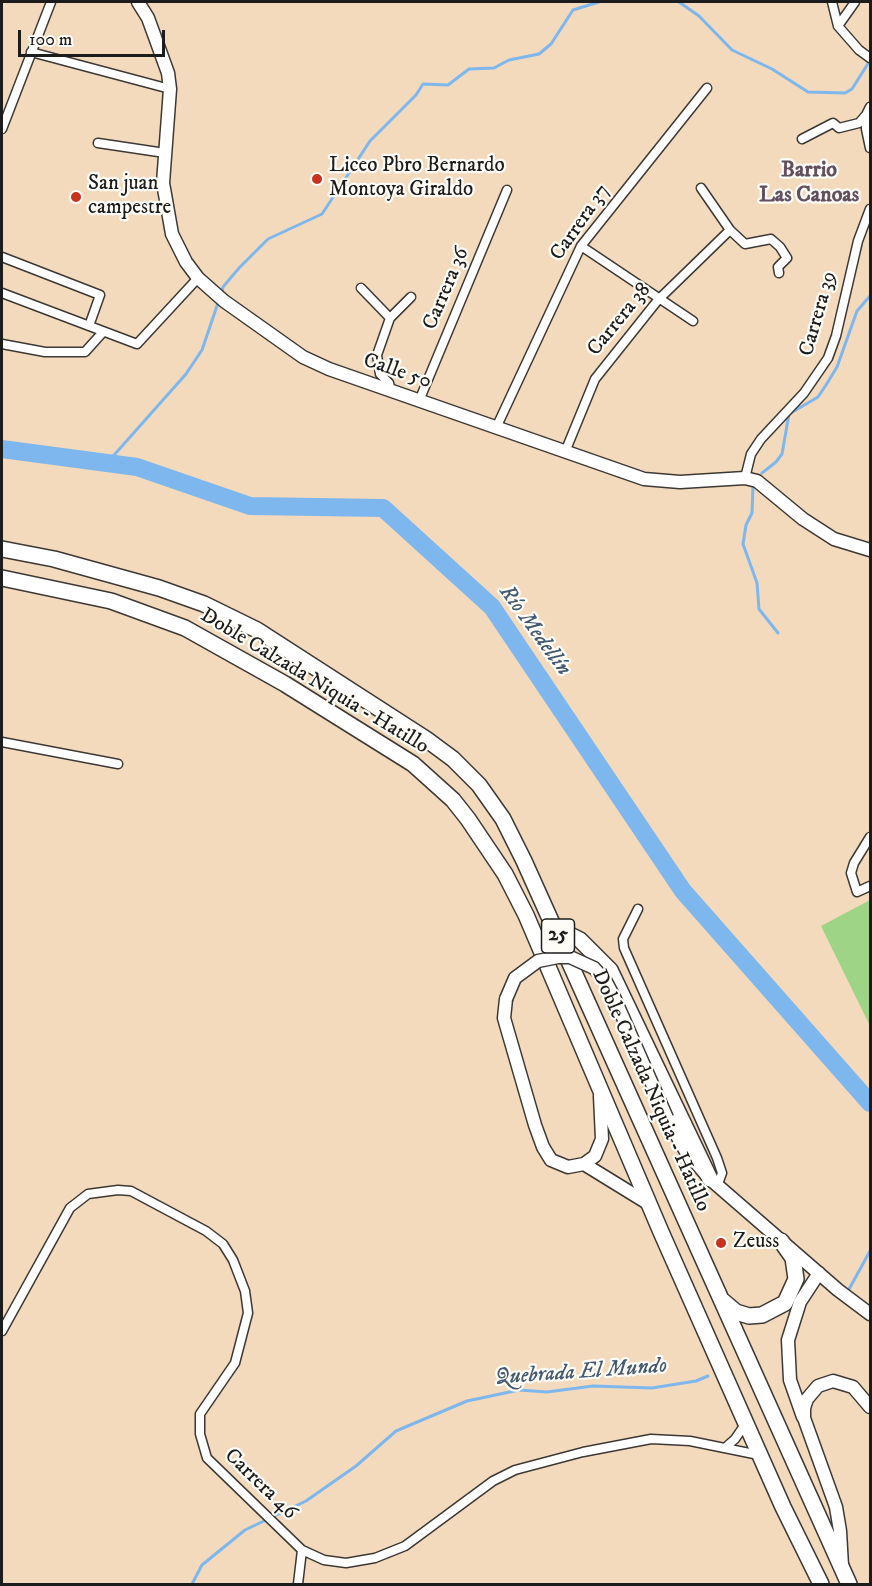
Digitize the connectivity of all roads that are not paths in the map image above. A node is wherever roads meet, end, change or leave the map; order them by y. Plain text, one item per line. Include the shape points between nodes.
1 (51, 2) edge
2 (138, 2) edge
3 (832, 2) edge
4 (855, 2) edge
5 (838, 26) junction
6 (32, 52) junction
7 (870, 58) edge
8 (707, 88) dead end
9 (170, 89) junction
10 (868, 111) edge
11 (4, 118) edge
12 (2, 129) edge
13 (802, 139) dead end
14 (98, 143) dead end
15 (870, 148) edge
16 (165, 153) junction
17 (701, 188) dead end
18 (507, 190) dead end
19 (870, 209) edge
20 (730, 230) junction
21 (580, 246) junction
22 (2, 257) edge
23 (779, 273) dead end
24 (198, 278) junction
25 (361, 288) dead end
26 (2, 293) edge
27 (411, 297) dead end
28 (658, 300) junction
29 (390, 318) junction
30 (693, 321) dead end
31 (89, 326) junction
32 (103, 332) junction
33 (2, 344) edge
34 (391, 391) junction
35 (419, 401) junction
36 (496, 428) junction
37 (565, 452) junction
38 (745, 478) junction
39 (2, 549) edge
40 (870, 550) edge
41 (2, 578) edge
42 (2, 742) edge
43 (118, 764) dead end
44 (870, 837) edge
45 (870, 886) edge
46 (639, 909) dead end
47 (554, 927) junction
48 (599, 1085) junction
49 (584, 1164) junction
50 (713, 1183) junction
51 (649, 1204) junction
52 (781, 1241) junction
53 (819, 1273) junction
54 (718, 1294) junction
55 (870, 1314) edge
56 (2, 1332) edge
57 (870, 1407) edge
58 (804, 1418) junction
59 (746, 1422) junction
60 (726, 1448) junction
61 (760, 1456) junction
62 (302, 1550) junction
63 (845, 1578) edge
64 (298, 1584) edge
65 (821, 1584) edge

1 - 6 street
2 - 9 main road, Calle 50 via 152,29
3 - 5 street
4 - 5 street
5 - 7 street
6 - 9 street
6 - 11 street
8 - 21 street, Carrera 37
9 - 16 main road, Calle 50
10 - 13 street via 859,123 839,128 833,123
10 - 15 street
11 - 12 street
14 - 16 street
16 - 24 main road, Calle 50 via 163,183 172,234
17 - 20 street
18 - 35 street, Carrera 36
19 - 38 street, Carrera 39 via 828,358 804,393 761,439 751,454
20 - 23 street via 745,244 771,239 787,258 778,267
20 - 28 street, Carrera 38
21 - 28 street
21 - 36 street, Carrera 37
22 - 31 street via 100,295
24 - 32 street via 137,344
24 - 34 main road, Calle 50 via 303,357
25 - 29 street
26 - 31 street
27 - 29 street
28 - 30 street
28 - 37 street, Carrera 38 via 595,380
29 - 34 street via 377,355 377,367
31 - 32 street
32 - 33 street via 84,352 66,354
34 - 35 main road, Calle 50
35 - 36 main road, Calle 50
36 - 37 main road, Calle 50
37 - 38 main road, Calle 50 via 644,479 680,482
38 - 40 main road via 757,481 802,519 834,538
39 - 47 highway, Doble Calzada Niquia - Hatillo / 25 via 93,568 204,604 293,650 426,739 479,785 503,819
41 - 48 highway, Doble Calzada Niquia - Hatillo / 25 via 111,601 185,628 285,684 414,765 468,819 505,874
42 - 43 street
44 - 45 street via 851,873 857,892
46 - 50 street via 623,939 624,948 717,1158 722,1173
47 - 50 highway via 580,940 610,970
47 - 54 highway, Doble Calzada Niquia - Hatillo / 25
48 - 49 main road via 603,1139 595,1156
48 - 51 highway, Doble Calzada Niquia - Hatillo / 25
49 - 50 main road, bridge via 560,1165 551,1160 543,1147 504,1018 506,999 515,978 538,961 558,957 570,957 594,968 605,980 667,1118 685,1150
49 - 51 main road
50 - 52 main road
51 - 59 highway, Doble Calzada Niquia - Hatillo / 25
52 - 53 main road
52 - 54 highway via 793,1258 796,1279 785,1303 762,1315 749,1316 736,1312
53 - 55 main road
53 - 58 main road via 800,1302 788,1340 790,1380
54 - 63 highway, Doble Calzada Niquia - Hatillo / 25
56 - 62 street, Carrera 46 via 70,1208 88,1194 131,1191 206,1231 223,1244 233,1260 245,1291 248,1314 235,1363 200,1414 200,1434 207,1458
57 - 58 main road via 854,1387 833,1381 812,1392
58 - 63 main road via 836,1507
59 - 60 street
59 - 61 highway, Doble Calzada Niquia - Hatillo / 25
60 - 61 street, Carrera 46
60 - 62 street, Carrera 46 via 651,1439 615,1444 515,1470 492,1481 405,1546 375,1558 346,1563 324,1560
61 - 65 highway, Doble Calzada Niquia - Hatillo / 25
62 - 64 street

